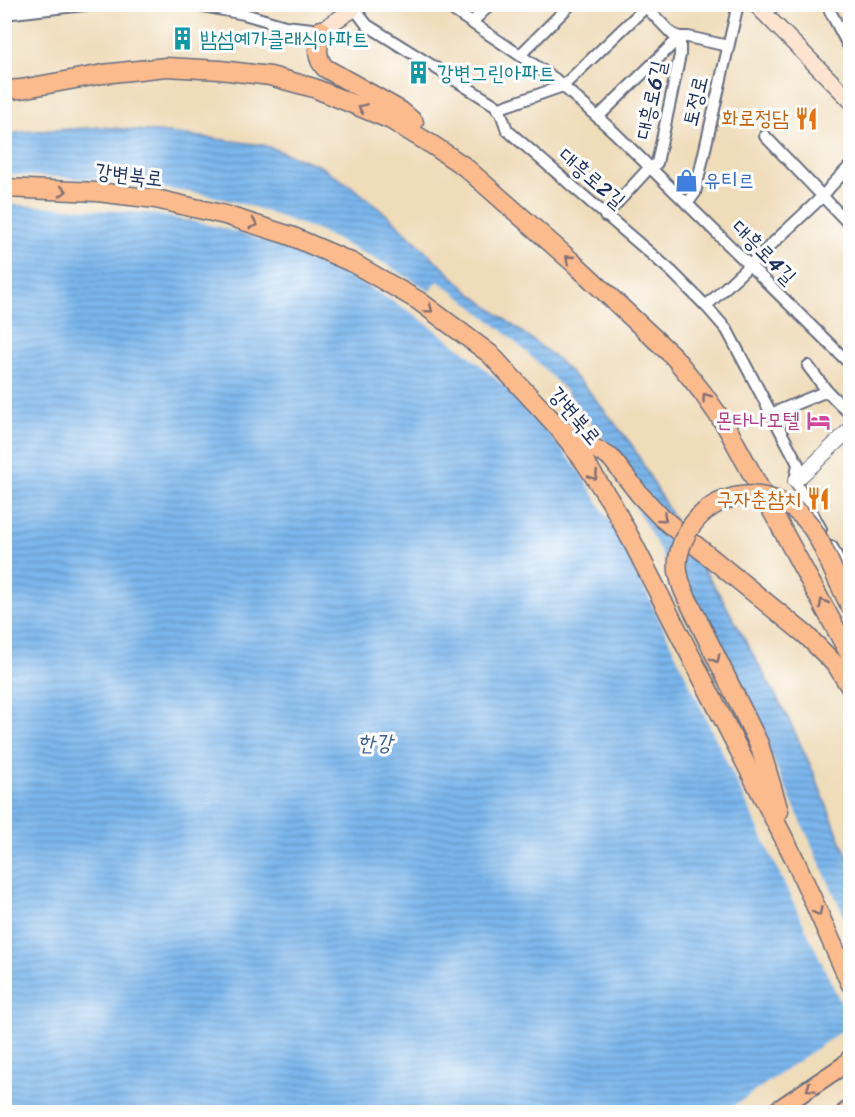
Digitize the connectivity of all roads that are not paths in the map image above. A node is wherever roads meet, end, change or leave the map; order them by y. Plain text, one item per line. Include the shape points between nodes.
1 (93, 4) edge
2 (192, 4) edge
3 (444, 4) edge
4 (491, 4) edge
5 (571, 4) edge
6 (738, 4) edge
7 (828, 4) edge
8 (354, 5) edge
9 (646, 5) edge
10 (766, 8) edge
11 (4, 14) edge
12 (472, 22) junction
13 (321, 30) junction
14 (680, 37) junction
15 (728, 46) junction
16 (850, 49) edge
17 (520, 55) junction
18 (563, 86) junction
19 (4, 90) edge
20 (850, 100) edge
21 (497, 109) junction
22 (598, 117) junction
23 (765, 136) dead end
24 (434, 146) junction
25 (850, 166) edge
26 (650, 168) junction
27 (4, 188) edge
28 (823, 196) junction
29 (687, 204) junction
30 (605, 216) junction
31 (850, 225) edge
32 (749, 265) junction
33 (706, 306) junction
34 (850, 364) edge
35 (808, 366) dead end
36 (827, 391) junction
37 (771, 414) junction
38 (850, 414) edge
39 (557, 426) junction
40 (850, 429) edge
41 (795, 481) junction
42 (845, 583) edge
43 (850, 606) edge
44 (850, 655) edge
45 (850, 687) edge
46 (794, 858) junction
47 (850, 983) edge
48 (849, 1061) edge
49 (850, 1109) edge
50 (774, 1113) edge
51 (845, 1113) edge

1 - 11 street
2 - 13 street via 285,26
3 - 12 street, 대흥로4길
4 - 12 street
5 - 17 street
6 - 15 street, 토정로
7 - 16 street
8 - 13 main road
8 - 21 street, 대흥로2길 via 367,25
9 - 14 street, 대흥로6길 via 672,34
9 - 18 street, 대흥로6길
10 - 20 main road
12 - 17 street, 대흥로4길
13 - 24 highway via 319,62 401,111 423,129
14 - 15 street, 대흥로6길
14 - 22 street, 대흥로6길
14 - 26 street, 대흥로6길 via 680,56 657,163
15 - 29 street, 토정로 via 695,193
17 - 18 street, 대흥로4길
18 - 21 street
18 - 22 street, 대흥로4길
24 -> 19 highway via 392,120 314,88 260,75 166,67
21 - 30 street, 대흥로2길 via 507,130
22 - 26 street, 대흥로4길
23 - 28 street
44 -> 24 highway via 726,426 674,357 465,167
25 - 28 street
26 - 29 street, 대흥로4길
26 - 30 street
27 -> 39 highway, 강변북로 via 156,199 291,236 353,263 419,301 490,354
28 - 31 street
28 - 32 street
29 - 32 street, 대흥로4길
30 - 33 street, 대흥로2길
32 - 33 street
32 - 34 street, 대흥로4길
33 - 37 street, 대흥로2길 via 728,330
35 - 36 street
36 - 37 street
36 - 38 street
37 - 41 street, 대흥로2길 via 798,464
39 -> 45 highway via 611,458 662,518 806,635 837,666
39 -> 46 highway, 강변북로 via 611,502
40 - 41 street
41 - 42 street, 대흥로2길
42 - 43 highway
42 -> 46 highway, bridge via 803,516 776,500 761,497 734,497 706,509 688,530 678,558 682,589 759,744
46 -> 47 highway, 강변북로
48 -> 50 main road
49 - 51 main road

